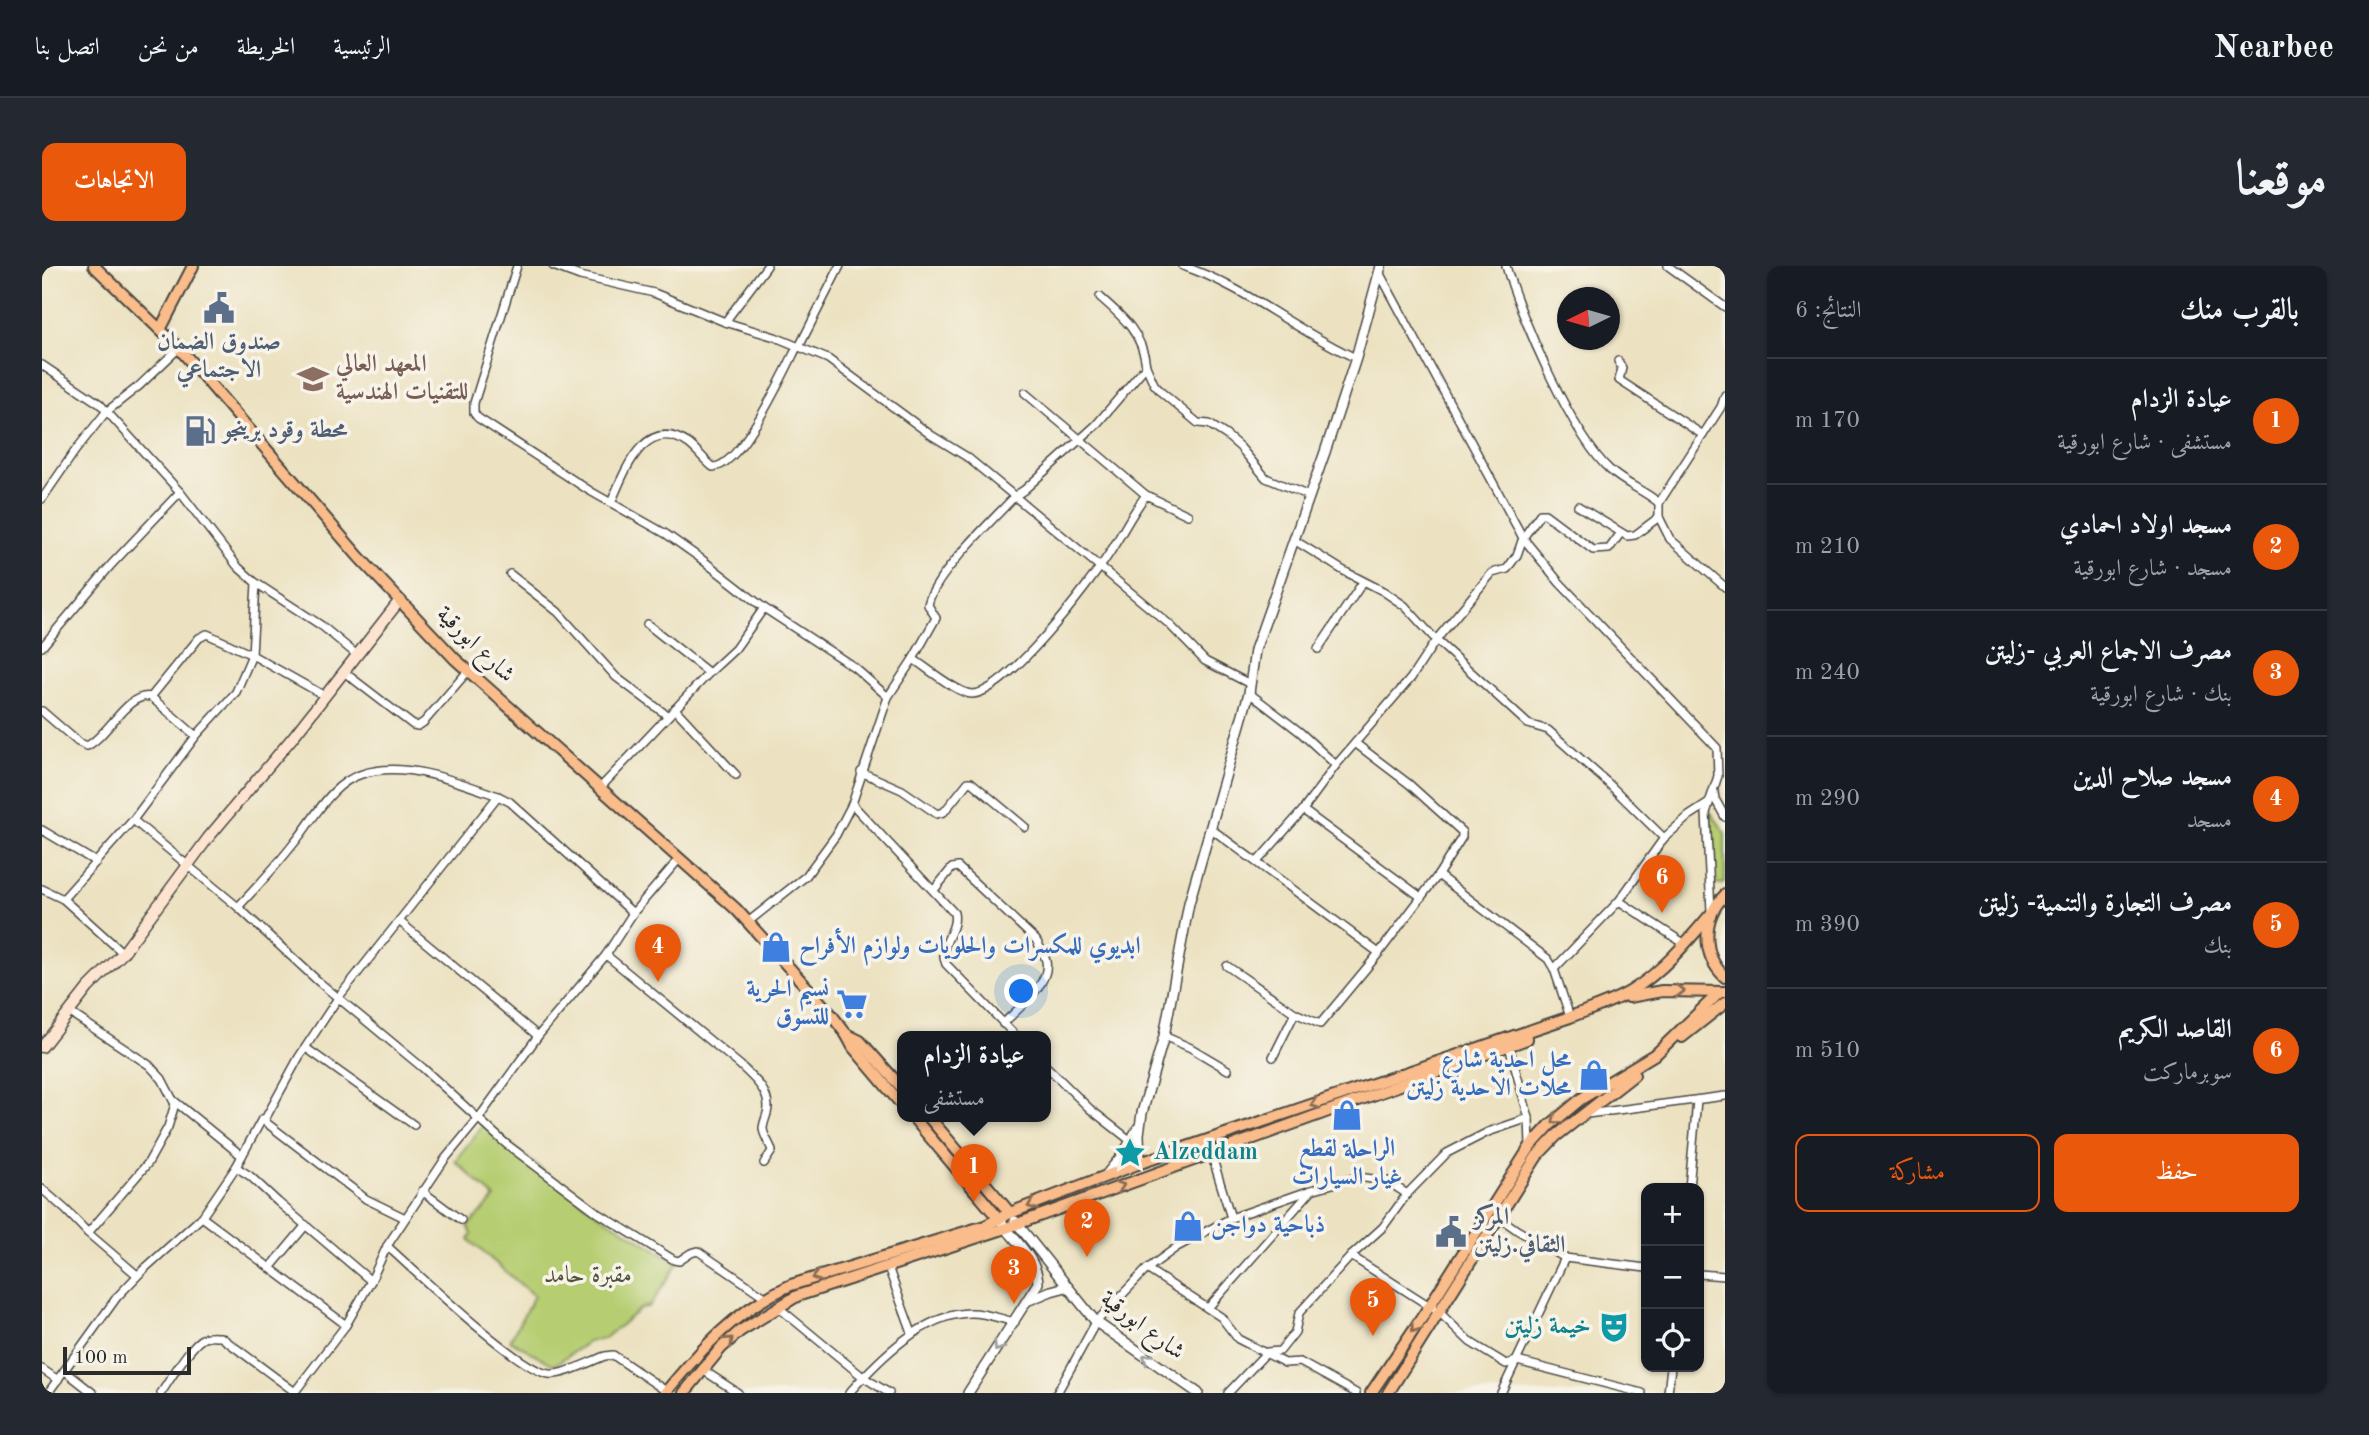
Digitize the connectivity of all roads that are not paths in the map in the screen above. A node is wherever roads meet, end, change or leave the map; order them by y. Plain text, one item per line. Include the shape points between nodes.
1 (94, 266) edge
2 (193, 266) edge
3 (517, 266) edge
4 (553, 266) edge
5 (767, 266) edge
6 (840, 266) edge
7 (1183, 266) edge
8 (1506, 266) edge
9 (1668, 266) edge
10 (1380, 270) edge
11 (1100, 297) dead end
12 (1725, 307) edge
13 (725, 323) junction
14 (160, 328) junction
15 (798, 347) junction
16 (179, 348) junction
17 (1356, 358) junction
18 (1618, 360) dead end
19 (42, 365) edge
20 (1146, 366) junction
21 (1026, 393) dead end
22 (1725, 395) edge
23 (106, 412) junction
24 (1703, 435) junction
25 (1080, 439) junction
26 (180, 492) junction
27 (44, 493) edge
28 (1146, 495) junction
29 (1015, 496) junction
30 (1309, 496) junction
31 (611, 503) junction
32 (1659, 503) junction
33 (1578, 506) dead end
34 (1188, 515) dead end
35 (1659, 517) junction
36 (1620, 534) junction
37 (1523, 538) junction
38 (1294, 540) junction
39 (1100, 565) junction
40 (510, 574) dead end
41 (1363, 582) junction
42 (256, 583) junction
43 (1725, 587) edge
44 (400, 600) junction
45 (764, 608) junction
46 (646, 624) dead end
47 (1436, 639) junction
48 (42, 647) edge
49 (1318, 649) dead end
50 (252, 655) junction
51 (357, 655) junction
52 (913, 659) junction
53 (468, 671) junction
54 (344, 672) junction
55 (709, 674) junction
56 (1250, 688) junction
57 (325, 696) junction
58 (888, 696) junction
59 (151, 697) junction
60 (675, 709) junction
61 (42, 711) edge
62 (668, 716) junction
63 (196, 736) junction
64 (1355, 743) junction
65 (1717, 748) junction
66 (1725, 757) edge
67 (1336, 765) junction
68 (861, 772) junction
69 (736, 775) dead end
70 (600, 788) junction
71 (1714, 792) junction
72 (498, 796) junction
73 (1709, 803) junction
74 (852, 804) junction
75 (1303, 810) junction
76 (1725, 817) edge
77 (133, 820) junction
78 (1025, 827) dead end
79 (1210, 828) junction
80 (42, 830) edge
81 (1664, 838) junction
82 (679, 859) junction
83 (96, 862) junction
84 (1257, 862) junction
85 (187, 864) junction
86 (1438, 875) junction
87 (42, 889) edge
88 (934, 890) junction
89 (1725, 895) edge
90 (1421, 897) junction
91 (62, 899) junction
92 (1619, 901) junction
93 (238, 907) junction
94 (633, 913) junction
95 (1711, 914) junction
96 (399, 921) junction
97 (748, 922) junction
98 (1685, 944) junction
99 (123, 953) junction
100 (1379, 953) junction
101 (607, 955) junction
102 (1227, 966) dead end
103 (1554, 969) junction
104 (1725, 976) edge
105 (1724, 994) edge
106 (338, 998) junction
107 (69, 1012) junction
108 (1295, 1013) junction
109 (1570, 1017) junction
110 (1003, 1024) junction
111 (1011, 1031) edge
112 (846, 1034) junction
113 (538, 1036) junction
114 (1164, 1036) junction
115 (44, 1041) edge
116 (1509, 1046) junction
117 (306, 1048) junction
118 (1273, 1057) dead end
119 (1228, 1070) dead end
120 (1051, 1071) edge
121 (897, 1082) edge
122 (1725, 1096) edge
123 (897, 1099) edge
124 (173, 1100) junction
125 (1697, 1100) junction
126 (1583, 1114) junction
127 (1529, 1118) junction
128 (478, 1119) junction
129 (264, 1121) junction
130 (917, 1122) edge
131 (932, 1122) edge
132 (1140, 1123) junction
133 (414, 1125) dead end
134 (1131, 1141) junction
135 (1530, 1147) junction
136 (1211, 1153) junction
137 (242, 1156) junction
138 (764, 1163) dead end
139 (1140, 1163) junction
140 (236, 1167) junction
141 (1106, 1175) junction
142 (1144, 1177) junction
143 (1689, 1183) edge
144 (42, 1189) edge
145 (1311, 1190) junction
146 (422, 1191) junction
147 (1407, 1194) junction
148 (202, 1217) junction
149 (405, 1218) junction
150 (1231, 1218) junction
151 (1500, 1218) junction
152 (461, 1220) dead end
153 (1005, 1220) junction
154 (1017, 1224) junction
155 (306, 1225) junction
156 (88, 1233) junction
157 (387, 1246) junction
158 (1351, 1256) junction
159 (1565, 1258) junction
160 (888, 1267) junction
161 (1641, 1267) edge
162 (270, 1268) junction
163 (1147, 1269) junction
164 (1704, 1274) edge
165 (137, 1275) junction
166 (1725, 1276) edge
167 (371, 1281) junction
168 (1066, 1287) junction
169 (765, 1297) junction
170 (1028, 1301) junction
171 (778, 1307) junction
172 (1209, 1308) junction
173 (1434, 1310) junction
174 (1015, 1322) junction
175 (1096, 1322) junction
176 (346, 1325) junction
177 (912, 1333) junction
178 (1267, 1352) junction
179 (1517, 1361) junction
180 (42, 1369) edge
181 (703, 1370) junction
182 (65, 1371) junction
183 (1670, 1372) edge
184 (863, 1377) junction
185 (58, 1380) junction
186 (666, 1392) edge
187 (48, 1393) edge
188 (93, 1393) edge
189 (161, 1393) edge
190 (294, 1393) edge
191 (684, 1393) edge
192 (738, 1393) edge
193 (849, 1393) edge
194 (889, 1393) edge
195 (968, 1393) edge
196 (1058, 1393) edge
197 (1198, 1393) edge
198 (1228, 1393) edge
199 (1356, 1393) edge
200 (1371, 1393) edge
201 (1388, 1393) edge
202 (1501, 1393) edge
203 (1642, 1393) edge
204 (1668, 1393) edge

1 - 14 main road, شارع ابورقية
2 - 14 main road
3 - 31 street via 474,413
4 - 13 street via 654,293
5 - 13 street
6 - 15 street
7 - 17 street via 1255,298
8 - 32 street via 1543,359 1579,428 1610,470
9 - 12 street
10 - 17 street
10 - 37 street
11 - 20 street via 1138,334
13 - 15 street
14 - 16 main road, شارع ابورقية
15 - 29 street via 828,359
15 - 31 street via 760,420 725,464 713,467 689,444 674,436 657,436 630,462
16 - 23 street
16 - 44 main road, شارع ابورقية
17 - 30 street
18 - 24 street via 1622,368 1619,380
19 - 23 street via 91,396
20 - 25 street
20 - 30 street via 1161,392 1198,423 1226,435 1266,478
21 - 25 street
22 - 24 street
23 - 26 street
23 - 27 street
24 - 32 street
25 - 28 street
25 - 29 street
26 - 42 street via 226,555
26 - 48 street
28 - 34 street
28 - 39 street
29 - 39 street
29 - 52 street via 930,596 928,605 936,618
30 - 38 street
31 - 45 street via 700,558
32 - 35 street
33 - 36 street
35 - 36 street via 1635,535
35 - 43 street via 1670,539
36 - 37 street via 1609,549 1593,550 1542,513
37 - 47 street via 1507,569 1492,573
37 - 65 street
38 - 41 street
38 - 56 street via 1255,650
39 - 52 street via 1022,660 977,693 960,691
39 - 56 street via 1205,661
40 - 62 street via 574,628 616,677
41 - 47 street via 1405,606
41 - 49 street
42 - 50 street
42 - 51 street
44 - 51 main road
44 - 53 main road, شارع ابورقية
45 - 55 street via 735,649
45 - 58 street via 854,667
46 - 55 street
47 - 64 street via 1411,678
47 - 81 street via 1528,724 1548,730
50 - 57 street
50 - 59 street via 207,634
50 - 63 street via 236,692
51 - 54 main road
52 - 58 street
53 - 54 street via 418,726
53 - 70 main road, شارع ابورقية
54 - 57 main road
55 - 60 street
56 - 67 street
56 - 79 street
57 - 85 main road
58 - 68 street
59 - 61 street via 132,700 87,746
59 - 63 street
60 - 62 street
60 - 69 street
62 - 70 street
63 - 77 street
64 - 67 street
64 - 86 street via 1462,832
65 - 66 street
65 - 71 street
67 - 75 street
68 - 74 street
68 - 78 street via 902,790 937,814 971,782
70 - 82 main road, شارع ابورقية
71 - 73 street
71 - 76 street
72 - 93 street via 401,771 362,774 341,785
72 - 94 street
72 - 96 street
73 - 81 street
73 - 95 street
74 - 88 street
74 - 97 street via 811,871
75 - 84 street
75 - 90 street
77 - 83 street
77 - 85 street
79 - 84 street
79 - 114 street via 1189,903
80 - 83 street
81 - 92 street
82 - 94 street
82 - 97 main road, شارع ابورقية
83 - 91 street
84 - 100 street
85 - 93 street
85 - 99 main road
86 - 90 street
86 - 103 street via 1540,951
87 - 91 street
88 - 110 street via 955,918 942,953 946,964
88 - 110 street via 957,866 1036,940 1043,953 1043,978
89 - 95 main road
90 - 100 street
91 - 99 street
92 - 98 street
92 - 103 street
93 - 106 street
94 - 101 street
95 - 98 main road
95 - 104 main road via 1707,945
96 - 106 street
96 - 113 street
97 - 112 main road, شارع ابورقية
98 - 109 main road via 1635,988
99 - 107 main road
100 - 108 street via 1322,1023
101 - 113 street
101 - 138 street via 760,1085 768,1107 764,1132 772,1151
102 - 108 street
103 - 109 street
116 -> 105 main road via 1637,994
105 - 126 main road
105 -> 135 main road via 1657,1053 1581,1099
106 - 117 street
106 - 128 street
107 - 115 main road
107 - 124 street via 149,1065
108 - 118 street
109 -> 139 main road
110 - 111 street
112 - 121 main road, شارع ابورقية via 860,1041
112 - 123 main road, شارع ابورقية
113 - 128 street
114 - 119 street
114 - 132 street
116 - 127 street
116 - 136 main road
117 - 129 street
117 - 133 street
120 - 134 street
122 - 125 street
124 - 137 street
124 - 156 street via 172,1119 148,1163
125 - 126 street
125 - 143 street
126 - 151 main road via 1537,1156
127 - 135 street
127 - 147 street via 1447,1153
128 - 146 street
128 - 169 street via 614,1223 677,1261 698,1251
129 - 137 street
129 - 149 street via 366,1199
130 - 153 main road
131 - 153 main road
132 - 134 street
132 - 139 street
134 - 141 street
135 - 173 main road
136 - 142 main road
136 - 150 street
137 - 140 street
139 - 141 main road
139 - 142 main road
140 - 148 street
140 - 155 street
141 -> 153 main road
154 -> 142 main road
144 - 156 street
145 - 147 street via 1364,1176 1387,1181
145 - 150 street
145 - 172 street
146 - 149 street
146 - 152 street
147 - 158 street via 1383,1227
148 - 162 street
148 - 165 street
149 - 157 street
150 - 163 street
151 - 159 street
151 - 173 main road
153 - 154 main road
153 - 160 main road
153 -> 169 main road
153 - 170 street via 1035,1267 1038,1283
154 - 168 street, شارع ابورقية
155 - 162 street
155 - 167 street
156 - 165 street
157 - 167 street
157 - 186 street via 505,1349 539,1371 558,1373 613,1356
158 - 173 street
158 - 178 street via 1299,1313 1295,1332 1280,1351
159 - 161 street
159 - 179 street
160 - 171 main road via 797,1296
160 - 177 street
162 - 176 street
163 - 172 street
163 - 175 street
164 - 166 street
165 - 182 street
167 - 176 street
168 - 170 street, شارع ابورقية
168 - 175 street, شارع ابورقية
169 - 186 main road via 718,1332
170 - 174 street
181 -> 171 main road via 740,1331
171 - 184 street
172 - 178 street via 1238,1339
173 - 179 street via 1470,1342 1506,1364
173 -> 200 main road
173 - 201 main road
174 - 177 street via 973,1313 939,1320
174 -> 195 street
175 - 196 street
197 -> 175 street, شارع ابورقية
176 - 190 street
177 - 184 street
178 - 198 street
178 - 199 street via 1285,1363 1300,1362
179 - 202 street
179 - 203 street
180 - 185 street
181 - 191 main road
181 - 192 street
182 - 185 street
182 - 188 street
183 - 204 street
184 - 193 street
184 - 194 street
185 - 187 street
189 - 190 street via 196,1344 215,1336

